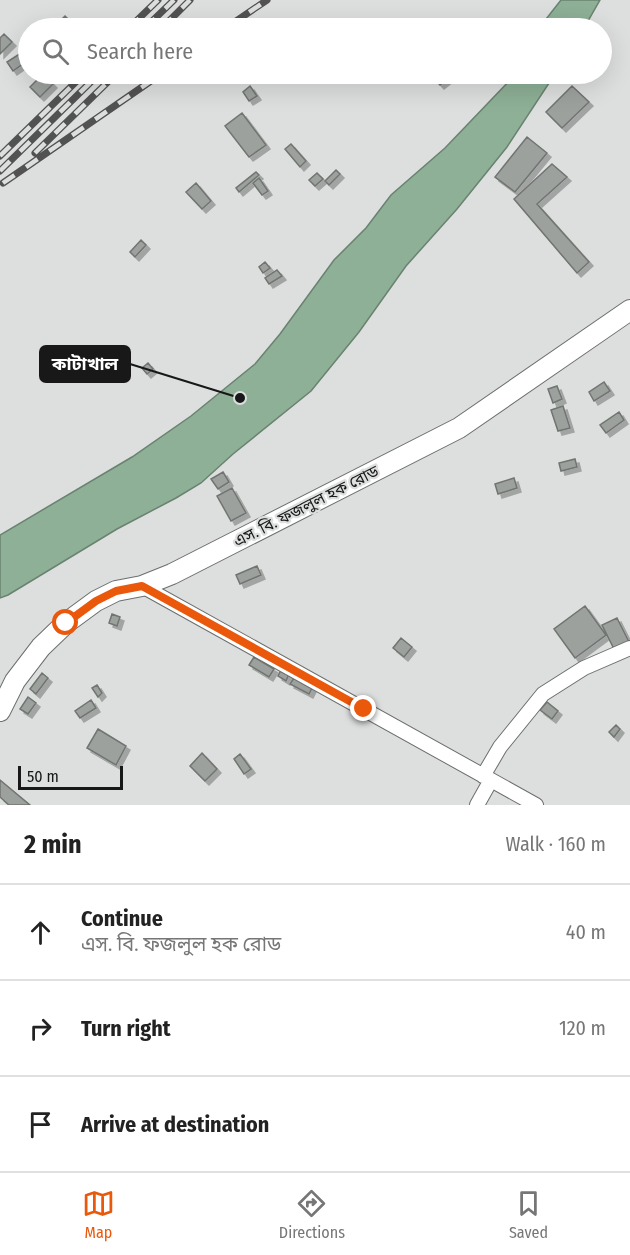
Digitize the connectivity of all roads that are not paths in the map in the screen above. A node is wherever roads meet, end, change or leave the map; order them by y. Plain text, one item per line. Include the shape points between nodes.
1 (630, 310) edge
2 (142, 586) junction
3 (630, 648) edge
4 (0, 711) edge
5 (487, 778) junction
6 (477, 805) edge
7 (536, 805) edge

1 - 2 main road, এস. বি. ফজলুল হক রোড via 459,429
2 - 4 main road, এস. বি. ফজলুল হক রোড via 116,591 66,623 15,681
2 - 5 street
3 - 5 street via 584,668 543,694 500,747
5 - 6 street
5 - 7 street

